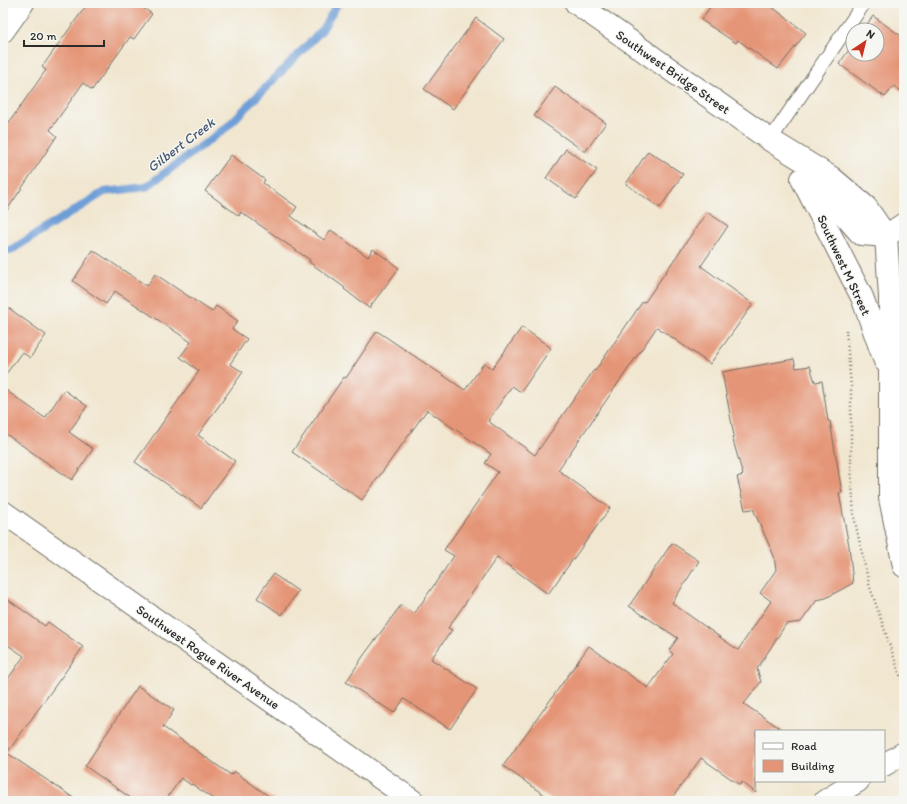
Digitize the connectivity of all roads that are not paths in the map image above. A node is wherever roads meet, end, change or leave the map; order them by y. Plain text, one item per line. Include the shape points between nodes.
1 (23, 3) edge
2 (864, 3) edge
3 (582, 5) edge
4 (3, 31) edge
5 (770, 140) junction
6 (802, 179) junction
7 (904, 224) edge
8 (886, 236) junction
9 (890, 377) junction
10 (3, 512) edge
11 (904, 566) edge
12 (904, 753) edge
13 (885, 764) edge
14 (856, 782) edge
15 (413, 801) edge
16 (825, 801) edge

1 - 4 street
2 - 5 lane
3 - 5 street, Southwest Bridge Street
5 - 6 street, Southwest Bridge Street
5 - 8 street, Southwest Bridge Street via 832,178 866,207
6 - 8 street, Southwest Bridge Street via 831,200 861,234
6 - 9 street, Southwest M Street via 862,297
7 - 8 street
8 - 9 street, Southwest M Street via 890,296
9 - 11 street, Southwest M Street via 890,498
10 - 15 street, Southwest Rogue River Avenue
12 - 13 street
14 - 16 street

